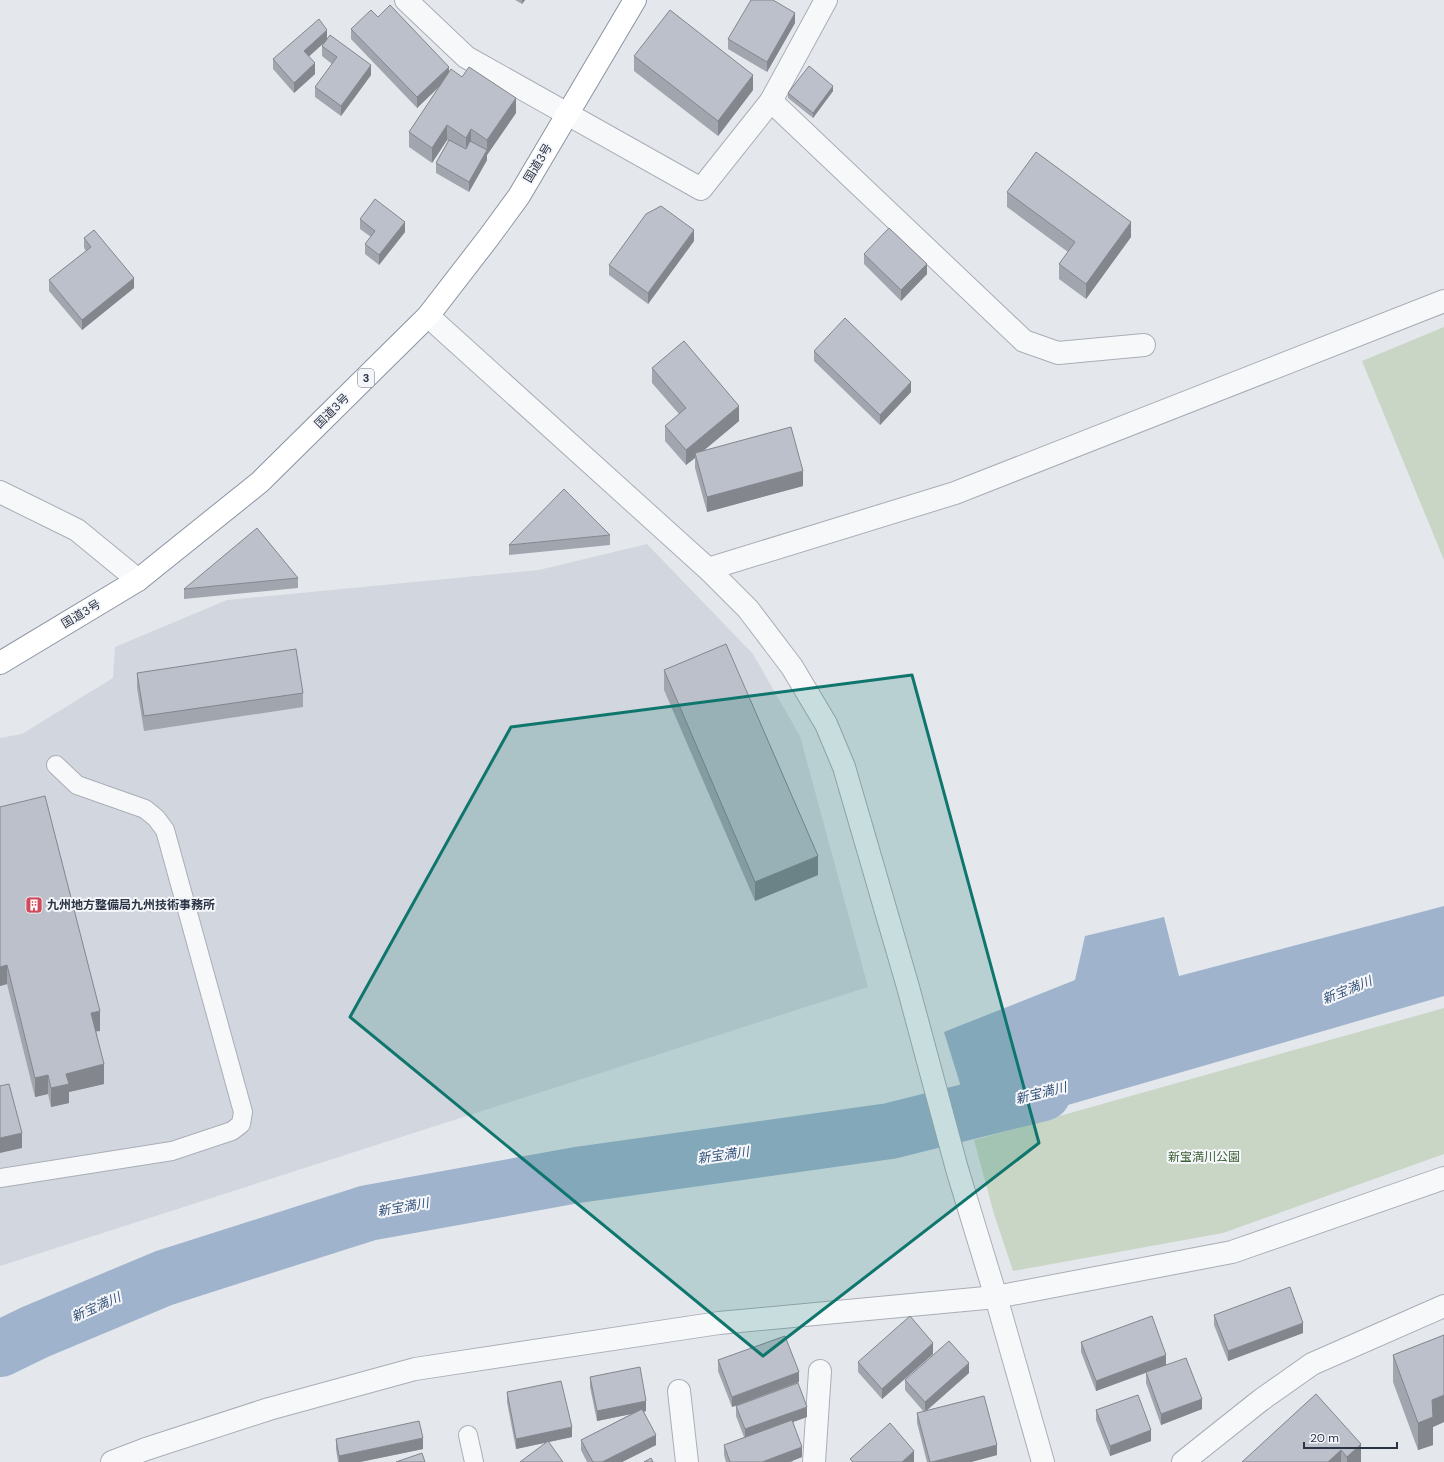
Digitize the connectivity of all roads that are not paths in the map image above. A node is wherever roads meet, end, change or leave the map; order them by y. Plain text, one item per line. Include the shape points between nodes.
1 (406, 0) edge
2 (635, 0) edge
3 (826, 0) edge
4 (771, 101) junction
5 (568, 113) junction
6 (1444, 301) edge
7 (428, 316) junction
8 (1144, 345) dead end
9 (0, 492) edge
10 (708, 569) junction
11 (138, 580) junction
12 (0, 663) edge
13 (56, 765) dead end
14 (0, 1178) edge
15 (1444, 1178) edge
16 (996, 1297) junction
17 (1444, 1306) edge
18 (820, 1372) dead end
19 (679, 1391) dead end
20 (468, 1435) dead end
21 (112, 1462) edge
22 (474, 1462) edge
23 (687, 1462) edge
24 (814, 1462) edge
25 (1043, 1462) edge
26 (1183, 1462) edge

1 - 5 street via 466,57
2 - 5 highway, 国道3号 / 3
3 - 4 street
4 - 5 street via 701,189
4 - 8 street via 1024,342 1058,353
5 - 7 highway, 国道3号 / 3 via 519,196
6 - 10 street via 955,493
7 - 10 street
7 - 11 highway, 国道3号 / 3 via 260,482
9 - 11 street via 77,530
10 - 16 street via 748,609 792,667 826,724 844,767 908,987 957,1169
11 - 12 highway, 国道3号 / 3
13 - 14 lane via 77,785 145,809 165,830 243,1112 241,1124 232,1130 172,1152
15 - 16 street via 1232,1252
16 - 21 street via 719,1323 415,1369 269,1409
16 - 25 street
17 - 26 street via 1312,1364 1261,1400
18 - 24 street
19 - 23 street
20 - 22 lane

